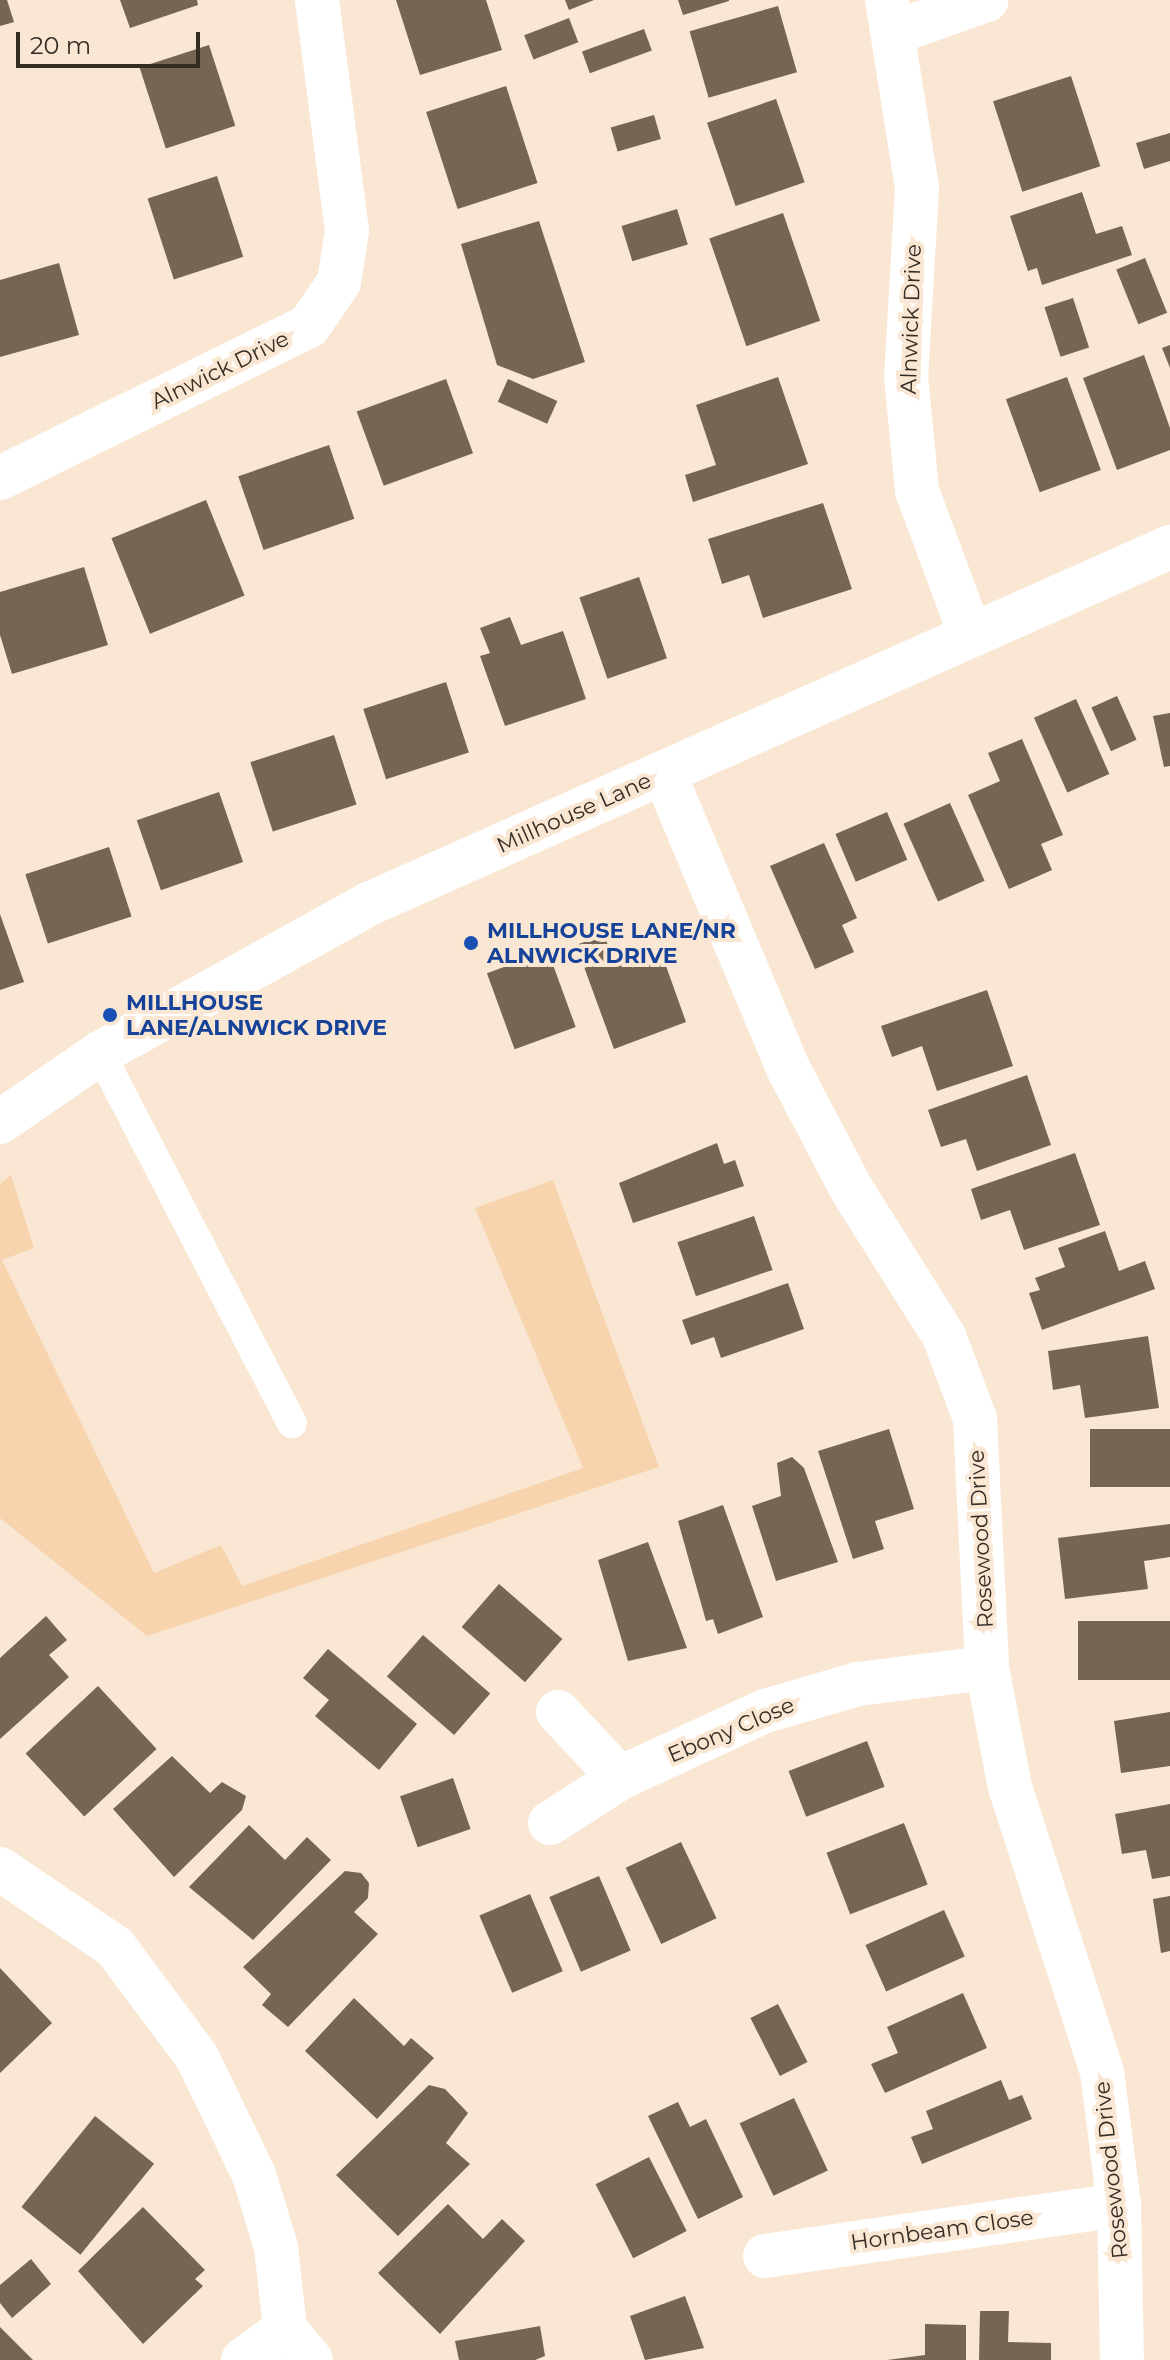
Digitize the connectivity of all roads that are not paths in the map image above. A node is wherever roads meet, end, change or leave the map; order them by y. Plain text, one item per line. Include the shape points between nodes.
1 (317, 0) edge
2 (987, 0) edge
3 (891, 16) edge
4 (0, 478) edge
5 (1170, 547) edge
6 (969, 631) junction
7 (664, 773) junction
8 (100, 1053) junction
9 (0, 1122) edge
10 (292, 1423) dead end
11 (987, 1668) junction
12 (558, 1712) dead end
13 (620, 1778) junction
14 (550, 1823) dead end
15 (0, 1869) edge
16 (1119, 2205) junction
17 (765, 2256) dead end
18 (298, 2344) edge
19 (243, 2360) edge
20 (1122, 2360) edge

1 - 4 street, Alnwick Drive via 347,231 339,282 309,326
2 - 3 street
3 - 6 street, Alnwick Drive via 917,188 906,376 917,491
5 - 6 street, Millhouse Lane
6 - 7 street, Millhouse Lane
7 - 8 street, Millhouse Lane via 371,903
7 - 11 street, Rosewood Drive via 789,1070 852,1190 944,1336 970,1405
8 - 9 street, Millhouse Lane
8 - 10 lane
11 - 13 street, Ebony Close via 858,1684 779,1707
11 - 16 street, Rosewood Drive via 1010,1787 1102,2072
12 - 13 street
13 - 14 street, Ebony Close
15 - 18 street via 115,1947 197,2057 254,2175
16 - 17 street, Hornbeam Close
16 - 20 street, Rosewood Drive
18 - 19 street

